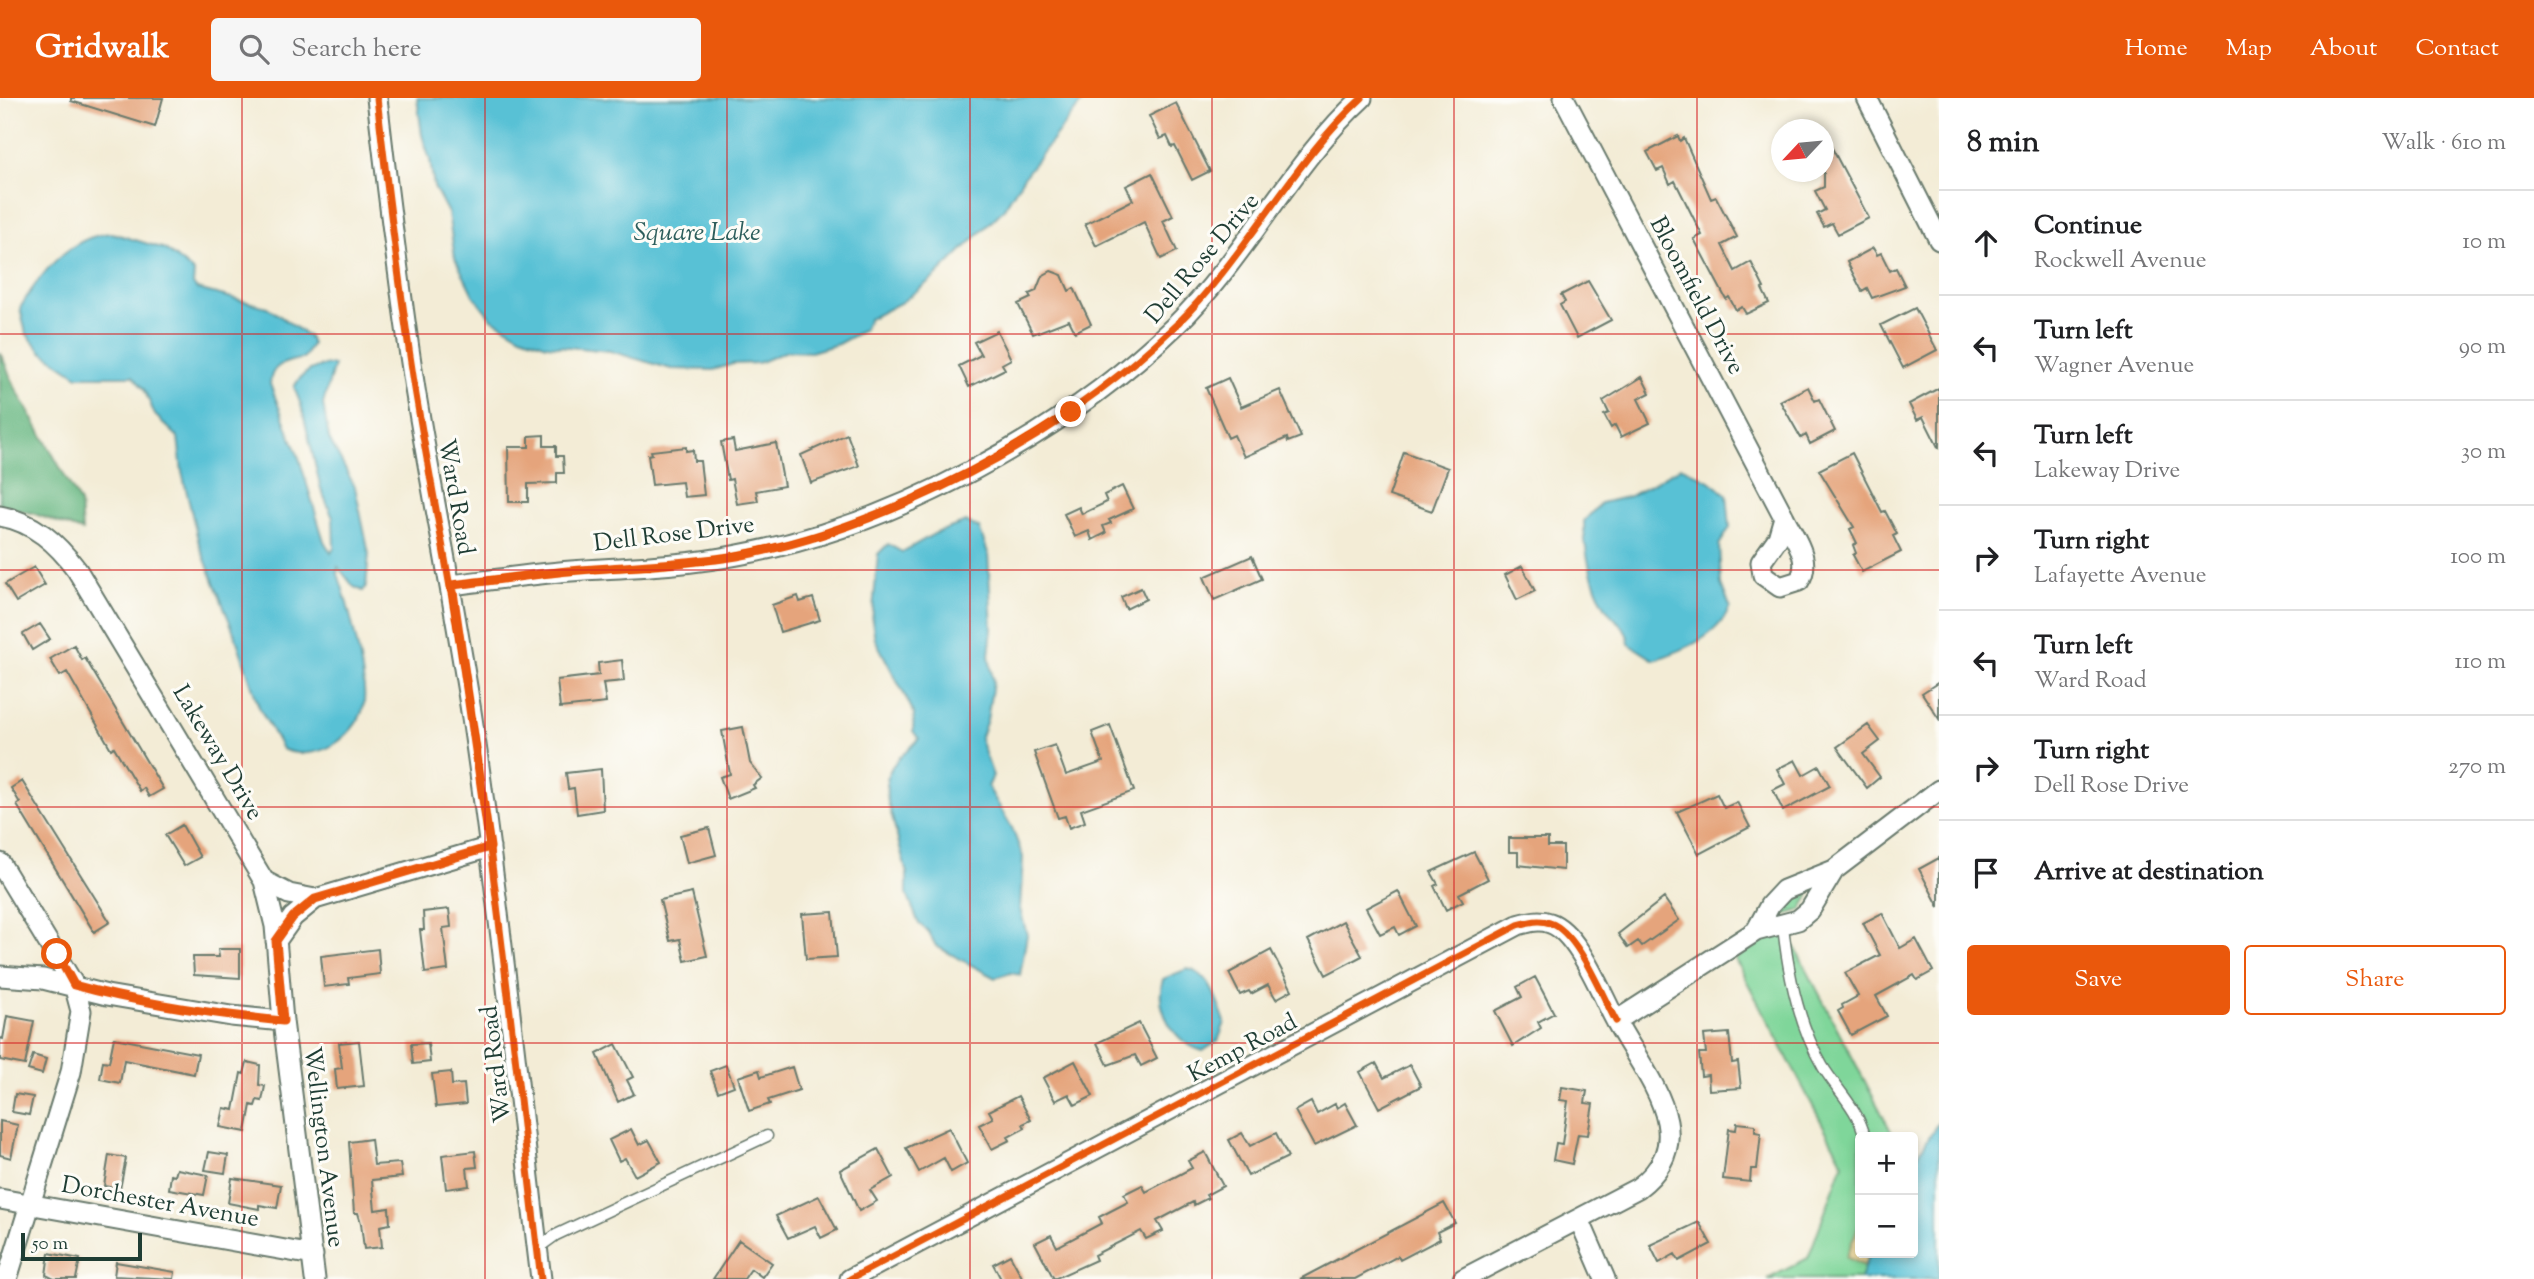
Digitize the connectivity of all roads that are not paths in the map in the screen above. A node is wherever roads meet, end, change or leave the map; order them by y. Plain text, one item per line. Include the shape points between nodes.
1 (377, 98) edge
2 (1362, 98) edge
3 (1564, 98) edge
4 (1867, 98) edge
5 (1939, 240) edge
6 (0, 516) edge
7 (1784, 517) dead end
8 (452, 585) junction
9 (1939, 790) edge
10 (490, 847) junction
11 (0, 863) edge
12 (1834, 870) junction
13 (264, 881) junction
14 (315, 899) junction
15 (1783, 926) junction
16 (1756, 931) junction
17 (276, 941) junction
18 (0, 976) edge
19 (74, 985) junction
20 (283, 1021) junction
21 (1616, 1021) junction
22 (1864, 1132) edge
23 (767, 1136) dead end
24 (0, 1199) edge
25 (30, 1205) junction
26 (1579, 1219) junction
27 (537, 1248) junction
28 (313, 1255) junction
29 (7, 1279) edge
30 (315, 1279) edge
31 (541, 1279) edge
32 (850, 1279) edge
33 (1463, 1279) edge
34 (1605, 1279) edge

1 - 8 street, Ward Road via 409,349
2 - 8 street, Dell Rose Drive via 1177,324 1100,390 1003,455 870,515 768,549 660,566
3 - 7 street, Bloomfield Drive
4 - 5 street
6 - 13 street, Lakeway Drive via 46,536 62,550 99,603
8 - 10 street, Ward Road
9 - 12 street
10 - 14 street
10 - 27 street, Ward Road
11 - 19 street
12 - 15 street via 1810,910
12 - 16 street via 1784,890
13 - 14 street via 289,894
13 - 17 street, Lakeway Drive
14 - 17 street via 293,917
15 - 16 street
15 - 22 lane via 1793,986 1814,1050
16 - 21 street
17 - 20 street, Lakeway Drive
18 - 19 street
19 - 20 street via 107,995
19 - 25 street via 81,1012 77,1045
20 - 28 street, Wellington Avenue
21 - 26 street, Kemp Road via 1668,1121 1670,1145 1653,1178
21 - 32 street, Kemp Road via 1569,936 1540,920 1518,925
23 - 27 lane
24 - 25 street, Dorchester Avenue
25 - 28 street, Dorchester Avenue
25 - 29 street
26 - 33 street, Kemp Road
26 - 34 street
27 - 31 street, Ward Road
28 - 30 street, Wellington Avenue

